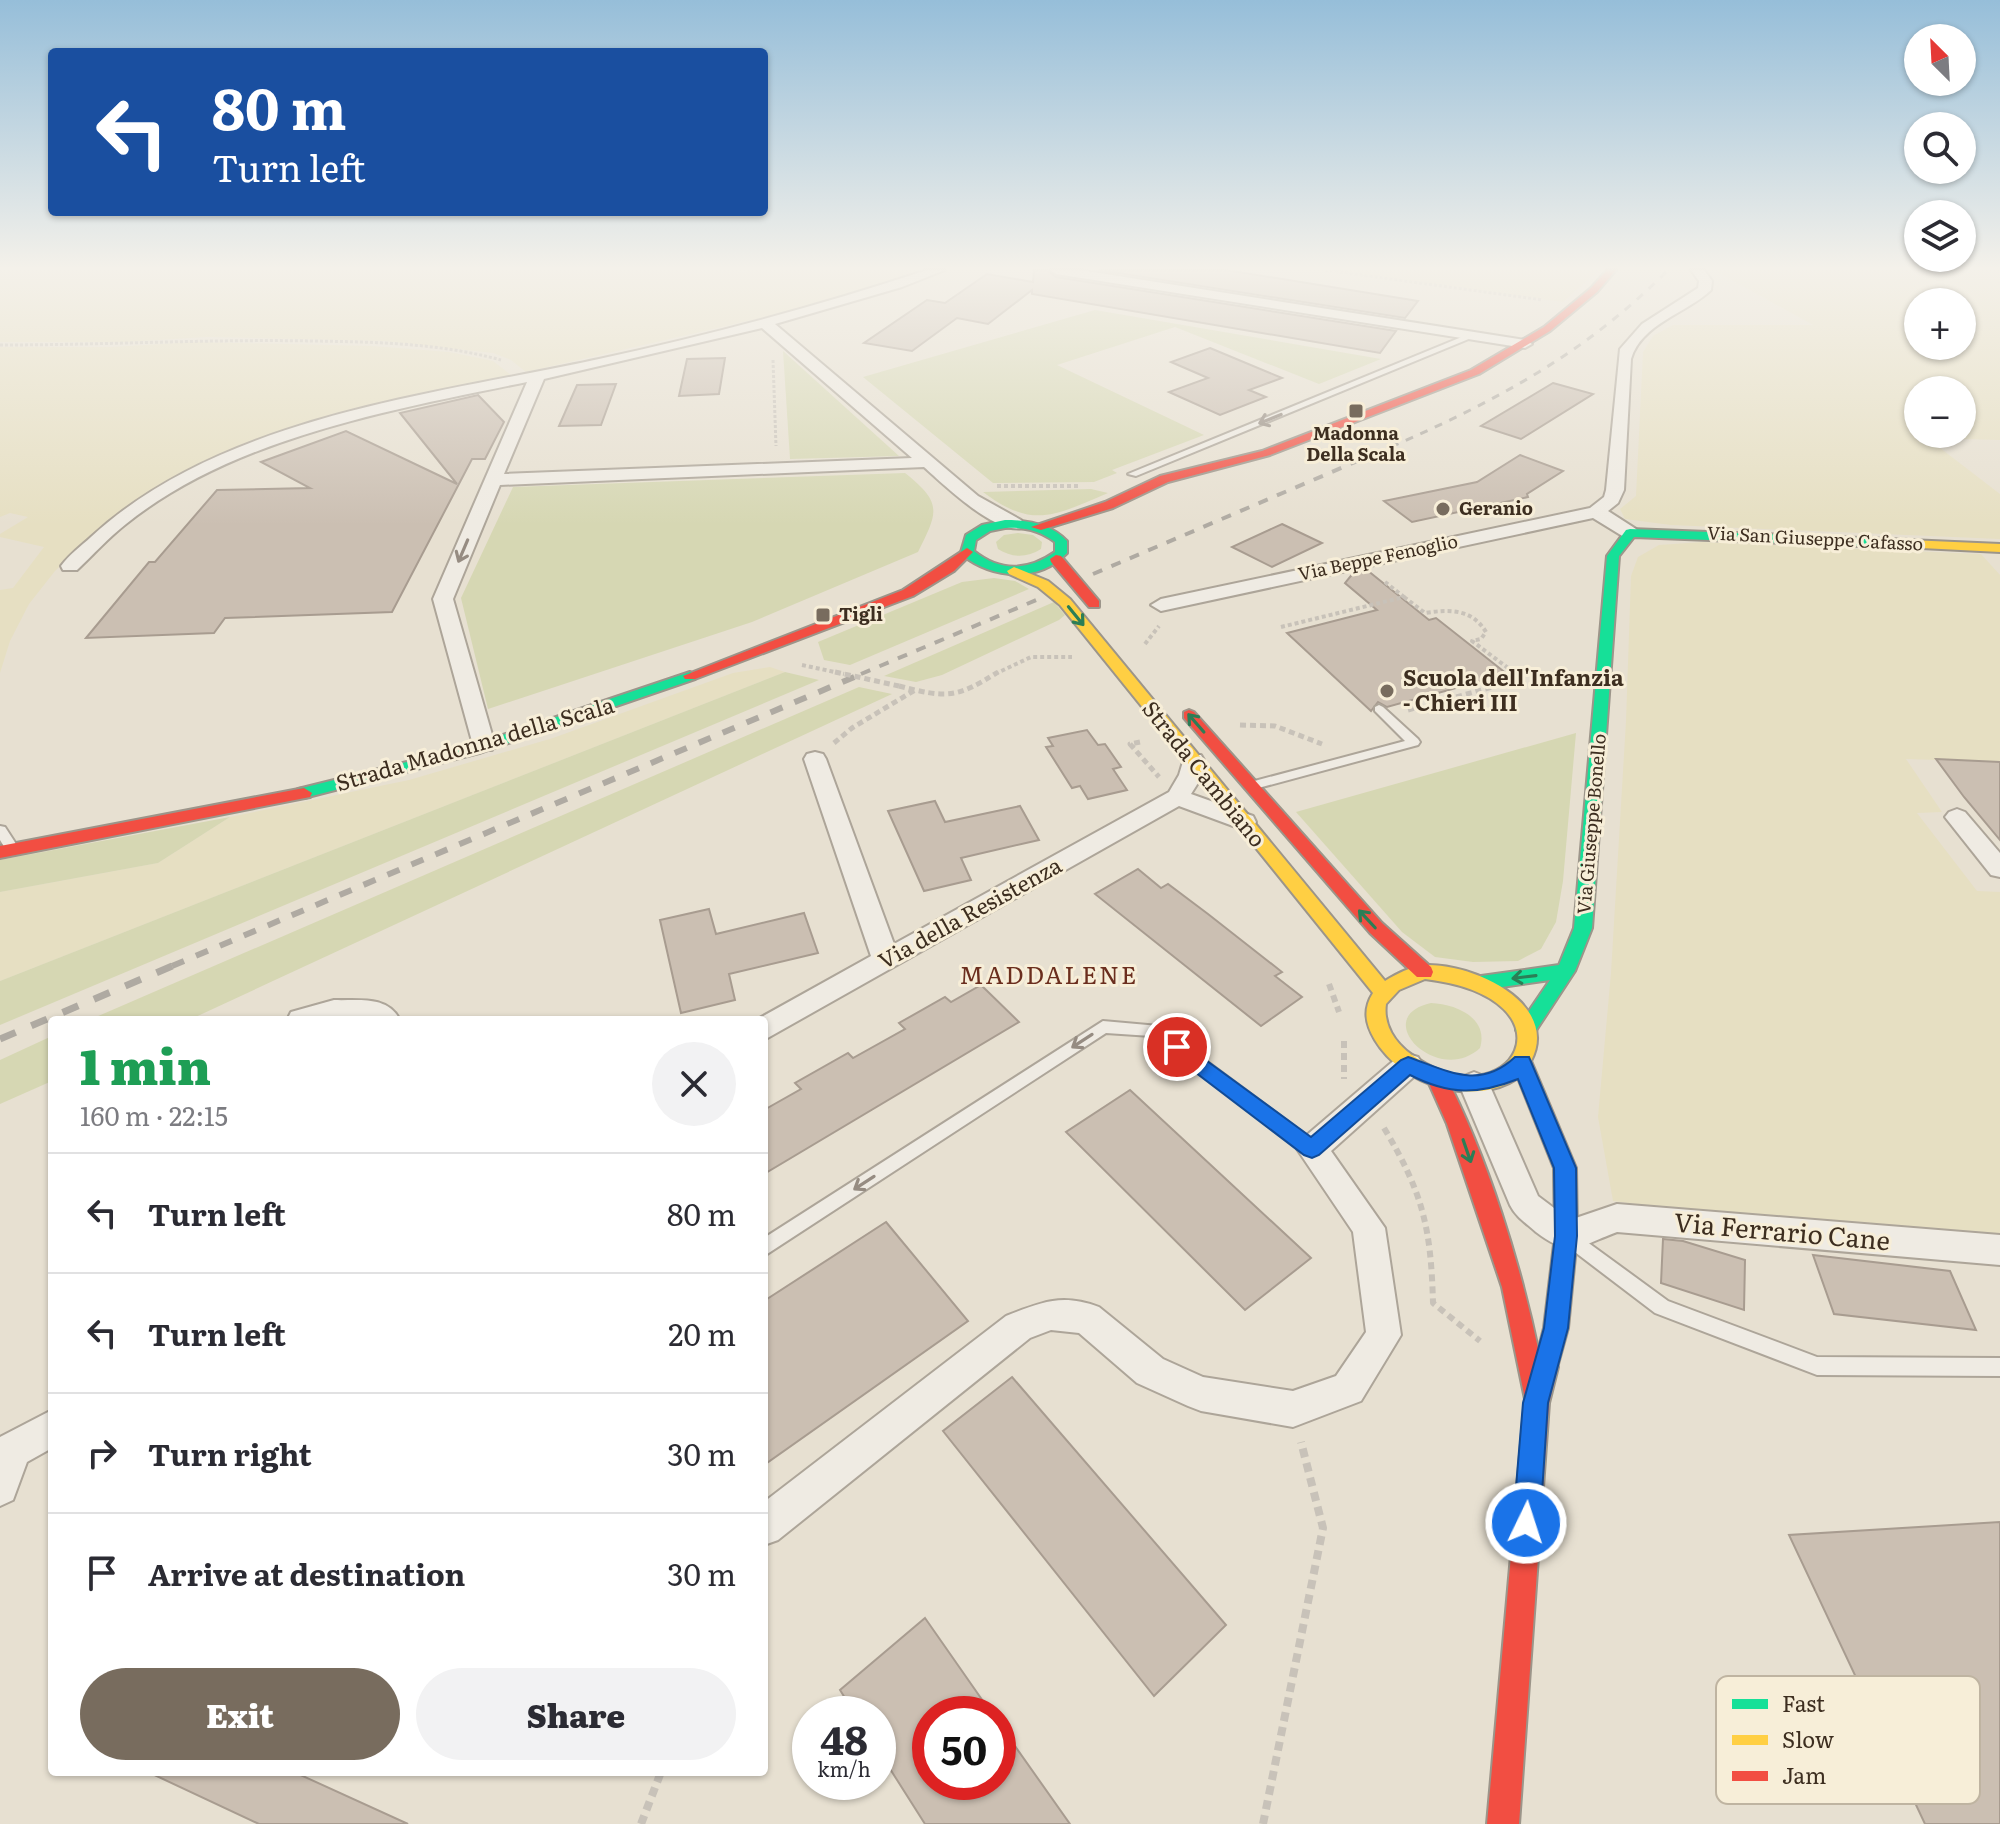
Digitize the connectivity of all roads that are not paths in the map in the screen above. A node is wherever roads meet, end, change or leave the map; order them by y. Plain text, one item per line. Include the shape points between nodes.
1 (626, 355) edge
2 (803, 355) edge
3 (1425, 355) edge
4 (1505, 355) edge
5 (1626, 355) edge
6 (531, 377) junction
7 (927, 462) junction
8 (494, 480) junction
9 (1154, 484) junction
10 (972, 500) junction
11 (1109, 505) junction
12 (1596, 512) junction
13 (1015, 524) junction
14 (1037, 527) junction
15 (986, 528) junction
16 (1630, 533) junction
17 (1061, 541) junction
18 (2000, 548) edge
19 (967, 552) junction
20 (1056, 559) junction
21 (70, 566) dead end
22 (1006, 570) junction
23 (933, 580) junction
24 (1161, 605) dead end
25 (1110, 623) dead end
26 (1177, 701) dead end
27 (1382, 712) road end
28 (484, 745) junction
29 (815, 759) road end
30 (1193, 760) junction
31 (1251, 786) junction
32 (1170, 788) junction
33 (1957, 817) dead end
34 (1244, 822) junction
35 (0, 830) edge
36 (7, 851) edge
37 (2000, 869) edge
38 (886, 960) junction
39 (1566, 971) junction
40 (1424, 972) junction
41 (1481, 983) junction
42 (1383, 992) junction
43 (314, 1016) edge
44 (382, 1016) edge
45 (768, 1027) edge
46 (1526, 1030) junction
47 (1522, 1063) junction
48 (1422, 1072) junction
49 (1474, 1084) junction
50 (1312, 1149) junction
51 (1566, 1236) junction
52 (768, 1245) edge
53 (2000, 1250) edge
54 (2000, 1367) edge
55 (1536, 1403) junction
56 (48, 1430) edge
57 (6, 1454) edge
58 (0, 1487) edge
59 (772, 1515) edge
60 (1503, 1824) edge

1 - 6 street
2 - 7 street
3 -> 9 lane via 1133,474
4 - 9 main road via 1475,372 1266,453
5 - 12 street via 1615,490
6 - 8 street
6 - 21 street via 355,415 241,455 143,503 106,529
7 - 8 street
7 - 10 street
8 -> 28 street via 443,599
9 - 11 main road
10 - 13 street
10 - 15 street
11 - 14 main road
11 - 17 main road
12 - 16 street
12 - 24 street, Via Beppe Fenoglio
13 - 14 main road
13 - 15 main road
14 - 17 main road
15 - 19 main road via 970,538
16 - 18 main road, Via San Giuseppe Cafasso
16 - 39 main road, Via Giuseppe Bonello via 1613,556 1583,928
17 - 20 main road
19 - 22 main road, Strada Cambiano
19 - 23 main road
20 - 22 main road via 1030,570
20 - 25 main road
22 - 23 main road
22 -> 30 main road, Strada Cambiano via 1043,584 1065,602
23 - 28 main road, Strada Madonna della Scala via 679,682
31 -> 26 main road, Strada Cambiano
27 - 31 lane via 1414,742
28 - 36 main road, Strada Madonna della Scala via 232,808
29 - 38 street
30 - 32 street via 1191,775
30 - 34 main road, Strada Cambiano
40 -> 31 main road, Strada Cambiano via 1376,928
32 - 34 street
32 - 38 street, Via della Resistenza
33 - 37 street
34 - 42 main road, Strada Cambiano
35 - 36 lane
38 - 45 street, Via della Resistenza
39 -> 41 main road
39 - 46 main road, Via Giuseppe Bonello
40 - 41 main road
40 - 42 main road via 1393,982
41 - 46 main road via 1510,1003
42 - 48 main road via 1376,1005 1381,1036 1392,1052
43 - 44 street via 334,1010
46 - 47 main road via 1528,1047
47 - 49 main road via 1510,1074
47 - 51 main road via 1565,1168
48 - 49 main road
48 - 50 street
48 -> 55 main road via 1458,1124 1514,1287
49 - 51 street via 1526,1205
50 -> 52 lane via 1154,1030 1103,1027
50 - 59 street via 1369,1228 1384,1335 1348,1389 1293,1409 1201,1394 1150,1371 1087,1318 1051,1314 1018,1327
51 - 53 street, Via Ferrario Cane via 1617,1218
51 - 54 lane via 1662,1307 1817,1366
51 - 55 main road via 1556,1328
55 - 60 main road
56 - 57 street
57 - 58 street

